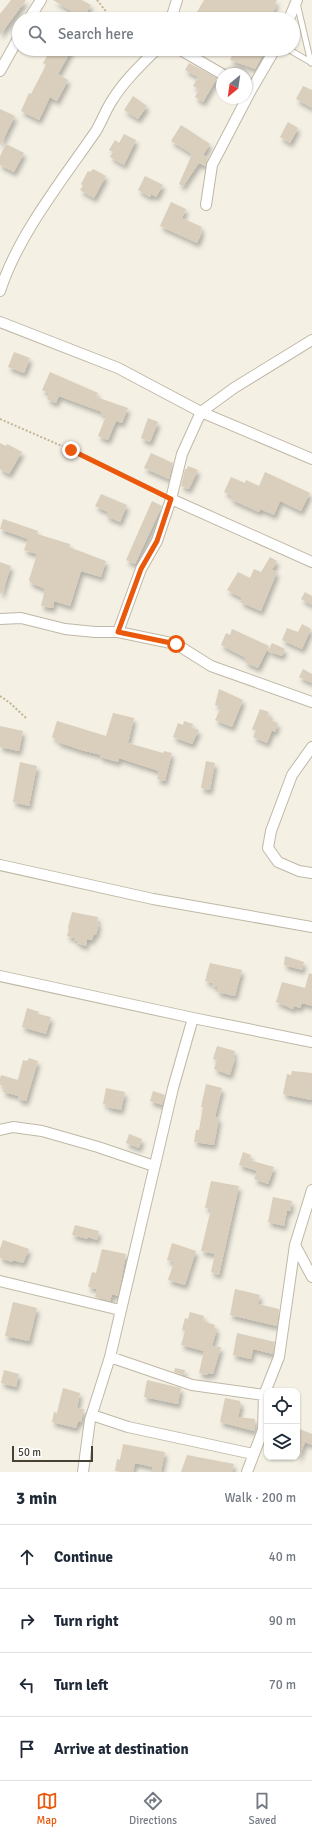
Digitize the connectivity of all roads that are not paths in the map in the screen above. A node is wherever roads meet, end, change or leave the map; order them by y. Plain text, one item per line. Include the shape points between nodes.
1 (40, 0) edge
2 (177, 0) edge
3 (297, 1) edge
4 (34, 12) edge
5 (173, 12) edge
6 (292, 12) edge
7 (300, 12) edge
8 (300, 13) edge
9 (12, 49) edge
10 (151, 56) edge
11 (191, 56) edge
12 (271, 56) edge
13 (300, 56) edge
14 (312, 63) edge
15 (0, 70) edge
16 (216, 71) edge
17 (252, 85) edge
18 (242, 104) edge
19 (206, 205) dead end
20 (0, 291) edge
21 (0, 322) edge
22 (312, 340) edge
23 (201, 412) junction
24 (312, 459) edge
25 (171, 499) junction
26 (312, 562) edge
27 (0, 619) edge
28 (118, 632) junction
29 (312, 702) edge
30 (312, 747) edge
31 (0, 865) edge
32 (312, 873) edge
33 (312, 927) edge
34 (0, 976) edge
35 (193, 1018) junction
36 (312, 1042) edge
37 (0, 1130) edge
38 (154, 1166) junction
39 (312, 1191) edge
40 (295, 1245) junction
41 (312, 1277) edge
42 (0, 1281) edge
43 (120, 1310) junction
44 (110, 1357) junction
45 (267, 1388) edge
46 (264, 1395) joint
47 (92, 1415) junction
48 (253, 1454) junction
49 (83, 1472) edge
50 (247, 1472) edge

1 - 4 street
2 - 5 street
3 - 6 street
3 - 7 lane
8 - 14 lane
9 - 15 street
10 - 20 street via 112,100 96,130 25,238 10,264
11 - 16 street
12 - 17 street
13 - 14 lane
18 - 19 street via 212,165
21 - 23 street via 118,368
22 - 23 street via 234,388
23 - 24 street
23 - 25 street via 182,454
25 - 26 street
25 - 28 street via 157,541 141,569
27 - 28 street via 21,618 65,629
28 - 29 street via 176,644 211,666
30 - 32 street via 292,775 271,831 268,848 278,862 299,871
31 - 33 street via 153,899
34 - 35 street
35 - 36 street
35 - 38 street
37 - 38 street via 13,1127 42,1131
38 - 43 street
39 - 40 street
40 - 41 street
40 - 45 street via 279,1357
42 - 43 street
43 - 44 street
44 - 46 street via 192,1385
44 - 47 street
46 - 48 street via 262,1430
47 - 48 street via 128,1427
47 - 49 street
48 - 50 street

